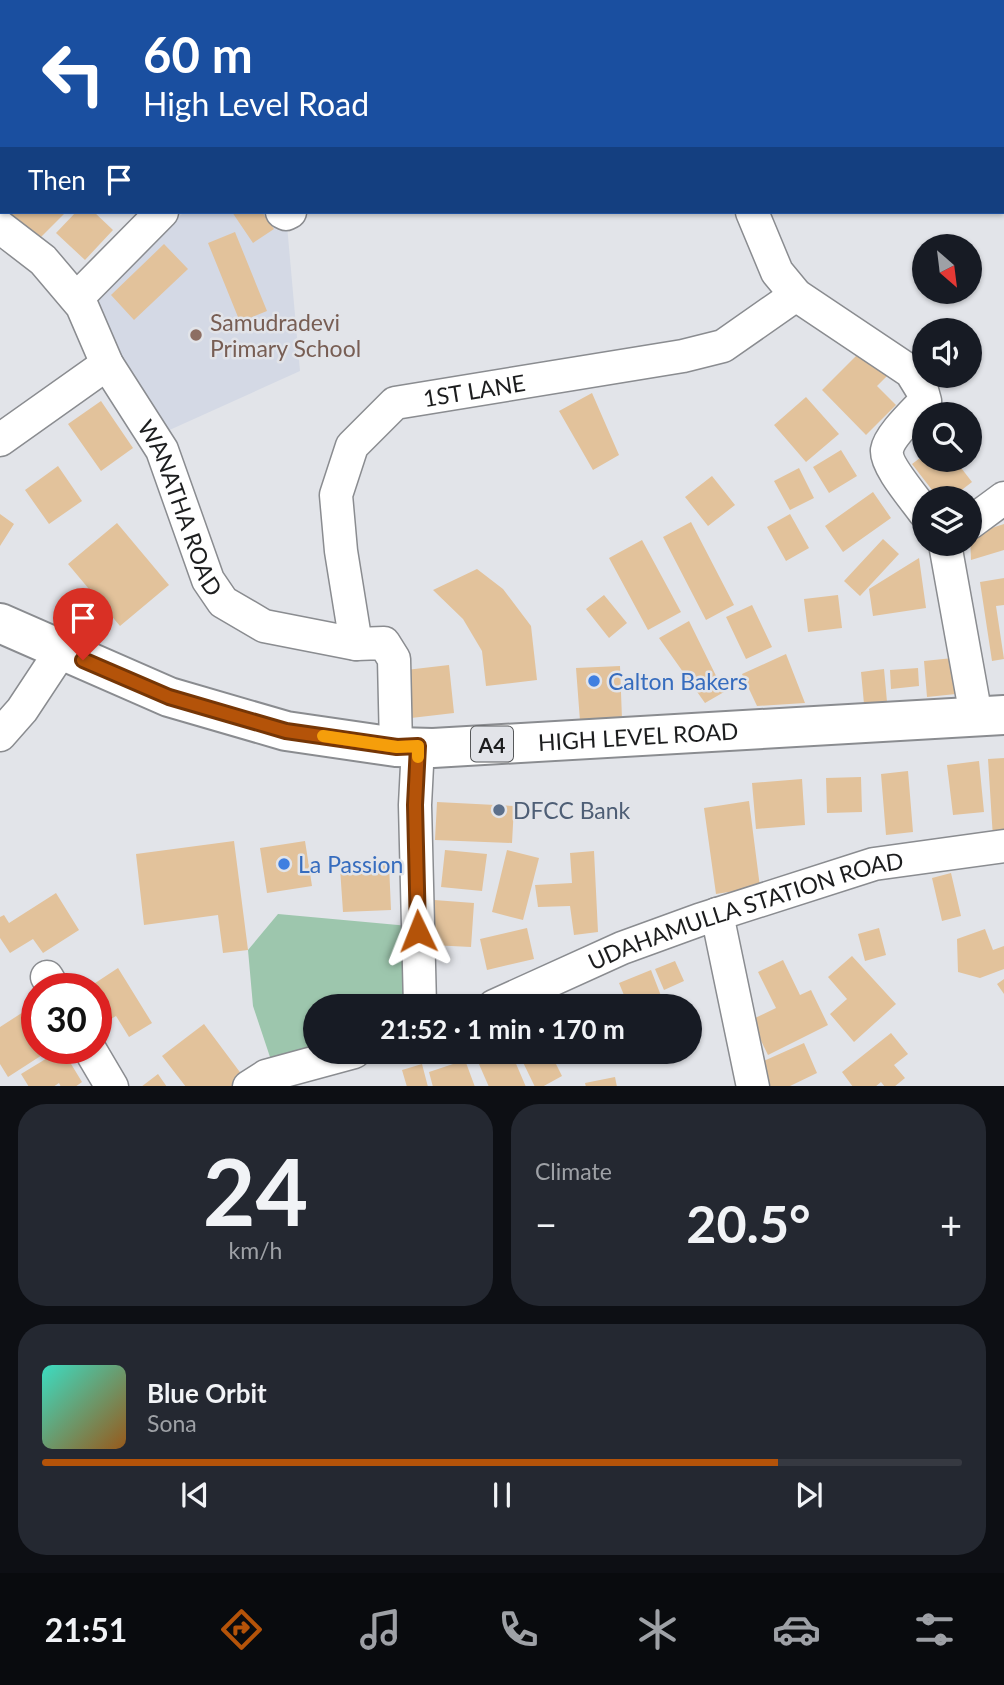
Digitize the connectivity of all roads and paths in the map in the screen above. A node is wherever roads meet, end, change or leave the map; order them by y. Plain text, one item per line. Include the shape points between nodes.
1 (160, 214) edge
2 (753, 214) edge
3 (0, 227) edge
4 (796, 295) junction
5 (77, 298) junction
6 (107, 364) junction
7 (0, 440) edge
8 (912, 495) edge
9 (1004, 498) edge
10 (982, 514) edge
11 (948, 556) edge
12 (0, 623) edge
13 (355, 644) junction
14 (61, 651) junction
15 (990, 715) edge
16 (0, 735) edge
17 (407, 746) junction
18 (1004, 846) edge
19 (717, 914) junction
20 (420, 994) edge
21 (521, 994) edge
22 (98, 1064) edge
23 (310, 1064) edge
24 (111, 1086) edge
25 (251, 1086) edge
26 (753, 1086) edge

1 - 5 street
2 - 4 street via 778,272
3 - 5 street, WANATHA ROAD via 43,260
4 - 8 street via 911,372 922,390 925,401 887,450 890,463
4 - 13 street, 1ST LANE via 723,346 395,403 352,446 336,495
5 - 6 street, WANATHA ROAD
6 - 7 street
6 - 13 street, WANATHA ROAD via 162,450 208,580 223,602 264,626
9 - 10 street
11 - 15 street
12 - 14 highway, HIGH LEVEL ROAD / A4
13 - 17 street, WANATHA ROAD via 384,643 394,659
14 - 16 street
14 - 17 highway, HIGH LEVEL ROAD / A4 via 169,697 273,727
15 - 17 highway, HIGH LEVEL ROAD / A4
17 - 20 street via 415,805
18 - 19 street, UDAHAMULLA STATION ROAD via 874,864
19 - 21 street, UDAHAMULLA STATION ROAD via 622,948
19 - 26 street
22 - 24 street
23 - 25 street via 267,1076

